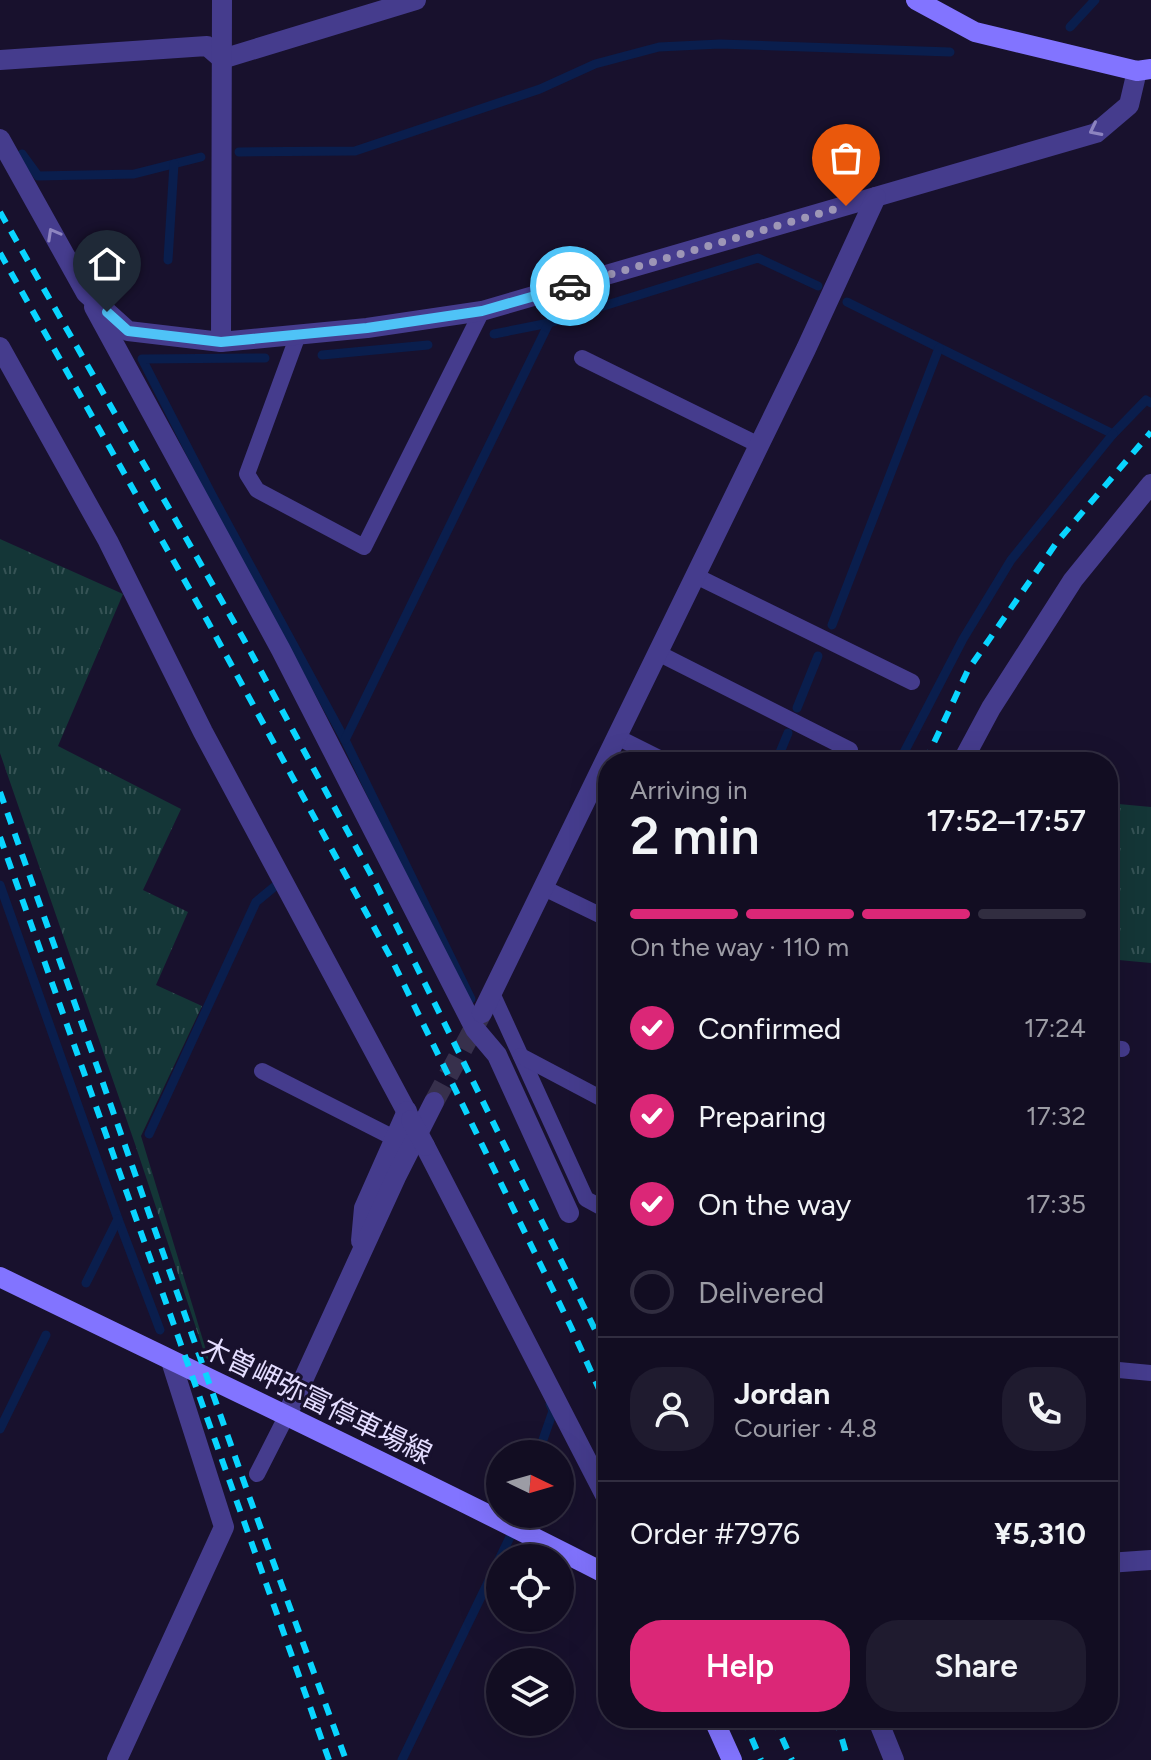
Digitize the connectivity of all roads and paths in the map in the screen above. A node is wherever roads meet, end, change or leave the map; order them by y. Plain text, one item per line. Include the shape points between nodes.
1 (222, 0) edge
2 (416, 0) edge
3 (916, 0) edge
4 (222, 59) junction
5 (0, 60) edge
6 (1144, 70) edge
7 (0, 139) edge
8 (876, 197) junction
9 (86, 293) junction
10 (482, 311) junction
11 (298, 335) junction
12 (221, 342) junction
13 (0, 347) edge
14 (582, 358) dead end
15 (759, 445) junction
16 (1151, 484) edge
17 (696, 576) junction
18 (658, 653) junction
19 (912, 682) dead end
20 (617, 737) junction
21 (850, 750) dead end
22 (610, 752) edge
23 (647, 752) edge
24 (967, 752) edge
25 (598, 776) edge
26 (544, 888) junction
27 (598, 914) edge
28 (492, 993) junction
29 (482, 1013) tunnel mouth
30 (521, 1056) junction
31 (262, 1071) dead end
32 (598, 1097) edge
33 (434, 1102) tunnel mouth
34 (409, 1115) junction
35 (394, 1138) junction
36 (598, 1206) edge
37 (569, 1213) dead end
38 (360, 1257) junction
39 (0, 1277) edge
40 (171, 1361) junction
41 (1118, 1370) edge
42 (1151, 1373) edge
43 (287, 1415) junction
44 (257, 1474) dead end
45 (598, 1482) edge
46 (1151, 1560) edge
47 (1118, 1562) edge
48 (598, 1570) edge
49 (718, 1728) edge
50 (881, 1728) edge
51 (117, 1760) edge
52 (732, 1760) edge
53 (894, 1760) edge

1 - 4 street
2 - 4 street
3 - 6 main road via 975,32
4 - 5 street via 207,46
4 - 12 street
6 -> 8 street via 1129,105 1096,133
9 -> 7 street
8 - 10 street
8 - 15 street
9 - 12 street via 128,331
9 - 37 street via 281,650 475,1029 497,1055
10 - 11 street
10 - 11 lane via 364,547 257,490 247,474
11 - 12 street
13 - 34 street via 108,541 203,732
14 - 15 lane
15 - 17 street
16 - 24 street via 1073,580
17 - 18 street
17 - 19 lane
18 - 20 street
18 - 21 lane
20 - 22 street
20 - 23 lane
25 - 26 street
26 - 27 lane
26 - 28 street
28 - 29 street
28 - 30 lane
30 - 32 lane
30 - 36 lane via 586,1199
31 - 35 lane
33 - 38 street
34 - 35 street
34 - 45 street, bridge
35 - 38 street via 364,1208
38 - 43 street
39 - 40 main road, 木曽岬弥富停車場線
40 - 43 main road, 木曽岬弥富停車場線
40 - 51 street via 224,1527
41 - 42 lane
43 - 44 lane
43 - 48 main road, 木曽岬弥富停車場線
46 - 47 street
49 - 52 main road
50 - 53 street

